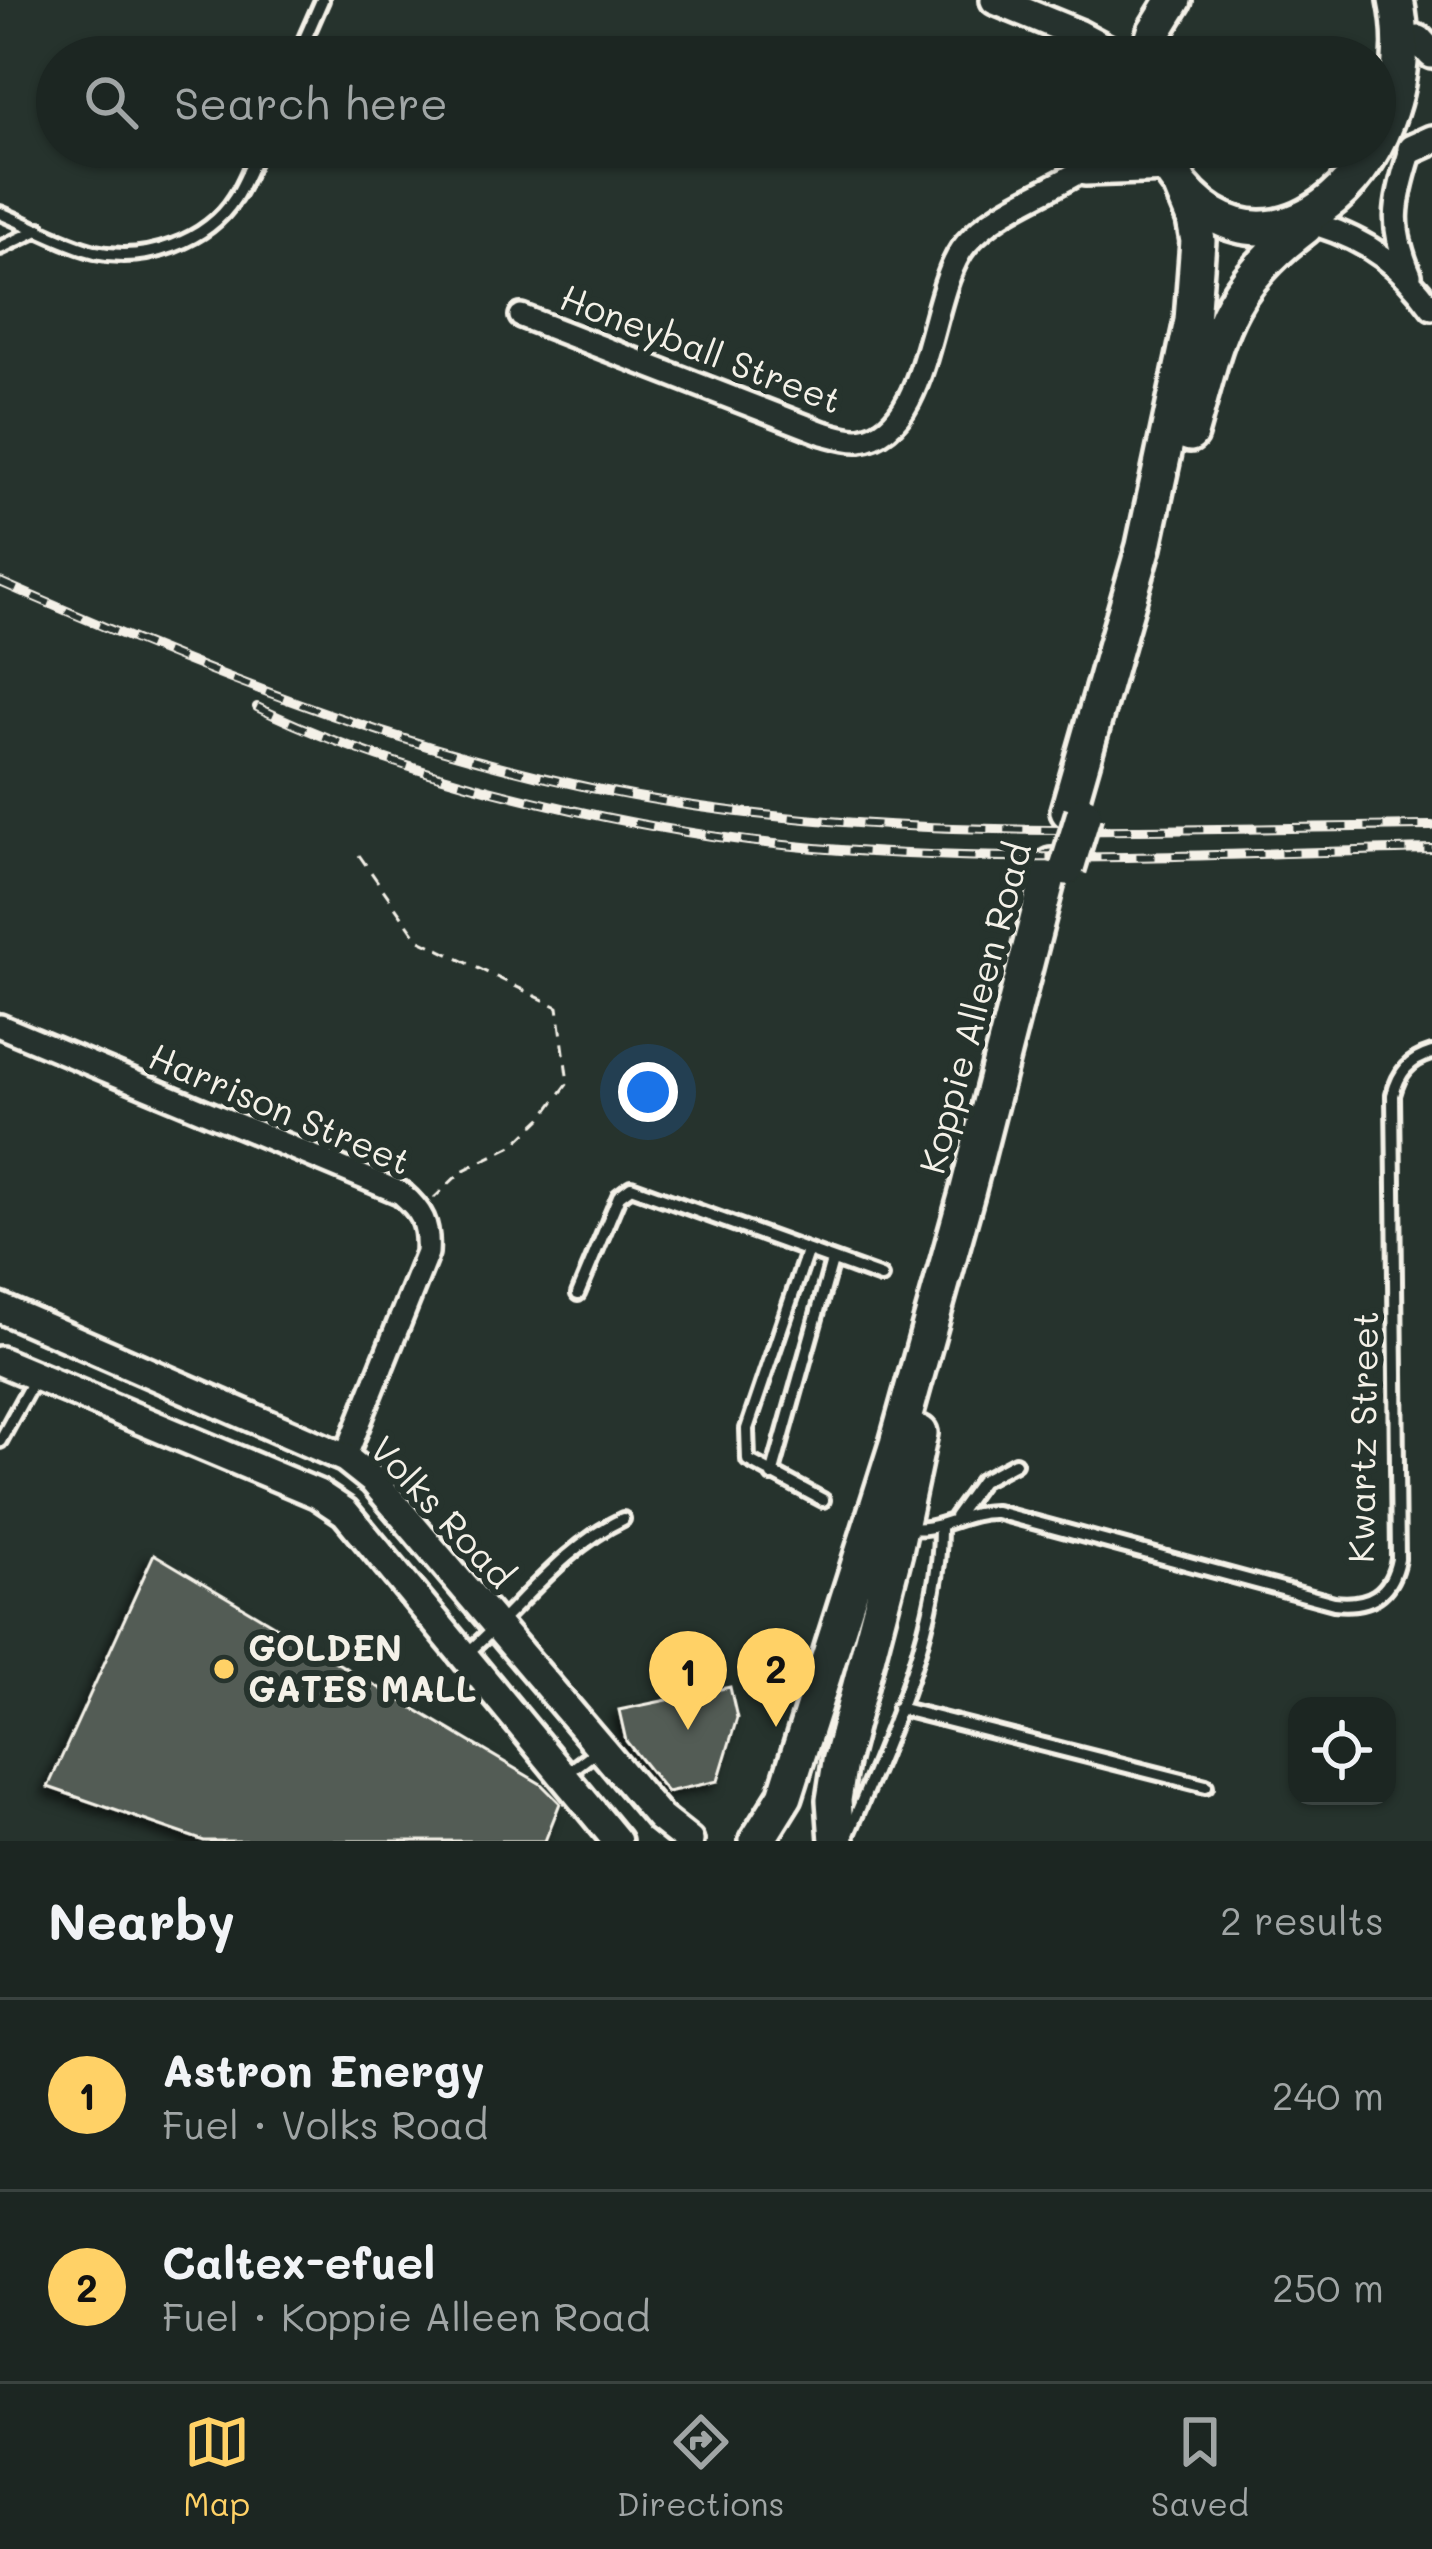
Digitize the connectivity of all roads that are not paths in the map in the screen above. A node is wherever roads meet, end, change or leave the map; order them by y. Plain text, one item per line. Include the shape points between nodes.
1 (322, 0) edge
2 (995, 0) edge
3 (1174, 0) edge
4 (1396, 0) edge
5 (306, 36) edge
6 (1082, 36) edge
7 (1154, 36) edge
8 (1425, 47) edge
9 (1421, 131) edge
10 (1396, 166) edge
11 (249, 168) edge
12 (1084, 168) edge
13 (1145, 168) edge
14 (1170, 168) edge
15 (1171, 168) edge
16 (1394, 168) edge
17 (1072, 177) junction
18 (0, 212) edge
19 (1312, 226) junction
20 (40, 230) junction
21 (0, 248) edge
22 (1413, 281) junction
23 (1432, 308) edge
24 (521, 316) dead end
25 (1076, 812) junction
26 (0, 1027) edge
27 (1432, 1053) edge
28 (807, 1252) junction
29 (832, 1261) junction
30 (881, 1277) dead end
31 (578, 1294) dead end
32 (0, 1308) edge
33 (0, 1361) edge
34 (35, 1376) junction
35 (0, 1441) edge
36 (340, 1455) junction
37 (1015, 1463) dead end
38 (772, 1475) junction
39 (374, 1480) junction
40 (318, 1494) junction
41 (823, 1500) dead end
42 (345, 1512) junction
43 (955, 1517) junction
44 (623, 1519) dead end
45 (886, 1521) junction
46 (940, 1527) junction
47 (500, 1625) junction
48 (464, 1656) junction
49 (817, 1694) junction
50 (857, 1703) junction
51 (898, 1708) junction
52 (603, 1747) junction
53 (563, 1777) junction
54 (1206, 1786) dead end
55 (617, 1841) edge
56 (689, 1841) edge
57 (757, 1841) edge
58 (841, 1841) edge

1 - 5 lane
2 - 6 street
3 - 7 main road
4 - 8 main road
8 - 9 main road
9 - 10 main road, Koppie Alleen Road
9 - 22 street via 1394,222
11 - 20 lane via 224,210 163,250 94,252
12 - 17 street, Honeyball Street
13 - 17 street, Honeyball Street
14 - 25 main road, Koppie Alleen Road via 1198,241 1192,321
15 - 19 main road via 1226,216 1265,227
16 - 19 main road, Koppie Alleen Road via 1373,198
17 - 24 street, Honeyball Street via 994,218 967,244 899,414 884,431 858,440 823,434
18 - 20 lane
19 - 22 street via 1374,247
19 - 25 main road, Koppie Alleen Road via 1259,264 1220,330
20 - 21 lane
22 - 23 street
25 - 45 main road, Koppie Alleen Road via 897,1444
26 - 36 street, Harrison Street via 401,1193 421,1210 427,1252
27 - 43 lane, Kwartz Street via 1400,1073 1393,1095 1398,1559 1389,1586 1366,1604 1334,1603 1056,1526 996,1513
28 - 29 lane
28 - 31 lane via 632,1187 619,1196
28 - 38 lane via 747,1429 748,1460
29 - 30 lane
29 - 38 lane
32 - 36 street, Volks Road
33 - 34 street, Volks Road
34 - 35 lane
34 - 40 street, Volks Road
36 - 39 street, Volks Road
36 - 40 street via 318,1455 306,1468
37 - 43 lane via 981,1480
38 - 41 lane
39 - 42 street via 372,1501
39 - 47 street, Volks Road
40 - 42 street, Volks Road
42 - 48 street, Volks Road
43 - 46 lane
44 - 47 lane via 573,1550
45 - 46 lane via 921,1531
45 - 49 main road, Koppie Alleen Road
45 - 50 main road, Koppie Alleen Road
46 - 51 lane via 940,1567
47 - 48 lane
47 - 52 street, Volks Road
48 - 53 street, Volks Road
49 - 50 lane
49 - 57 main road, Koppie Alleen Road via 785,1796
50 - 58 main road, Koppie Alleen Road via 836,1781
51 - 54 lane
51 - 58 lane
52 - 53 lane
52 - 56 street, Volks Road
53 - 55 street, Volks Road

